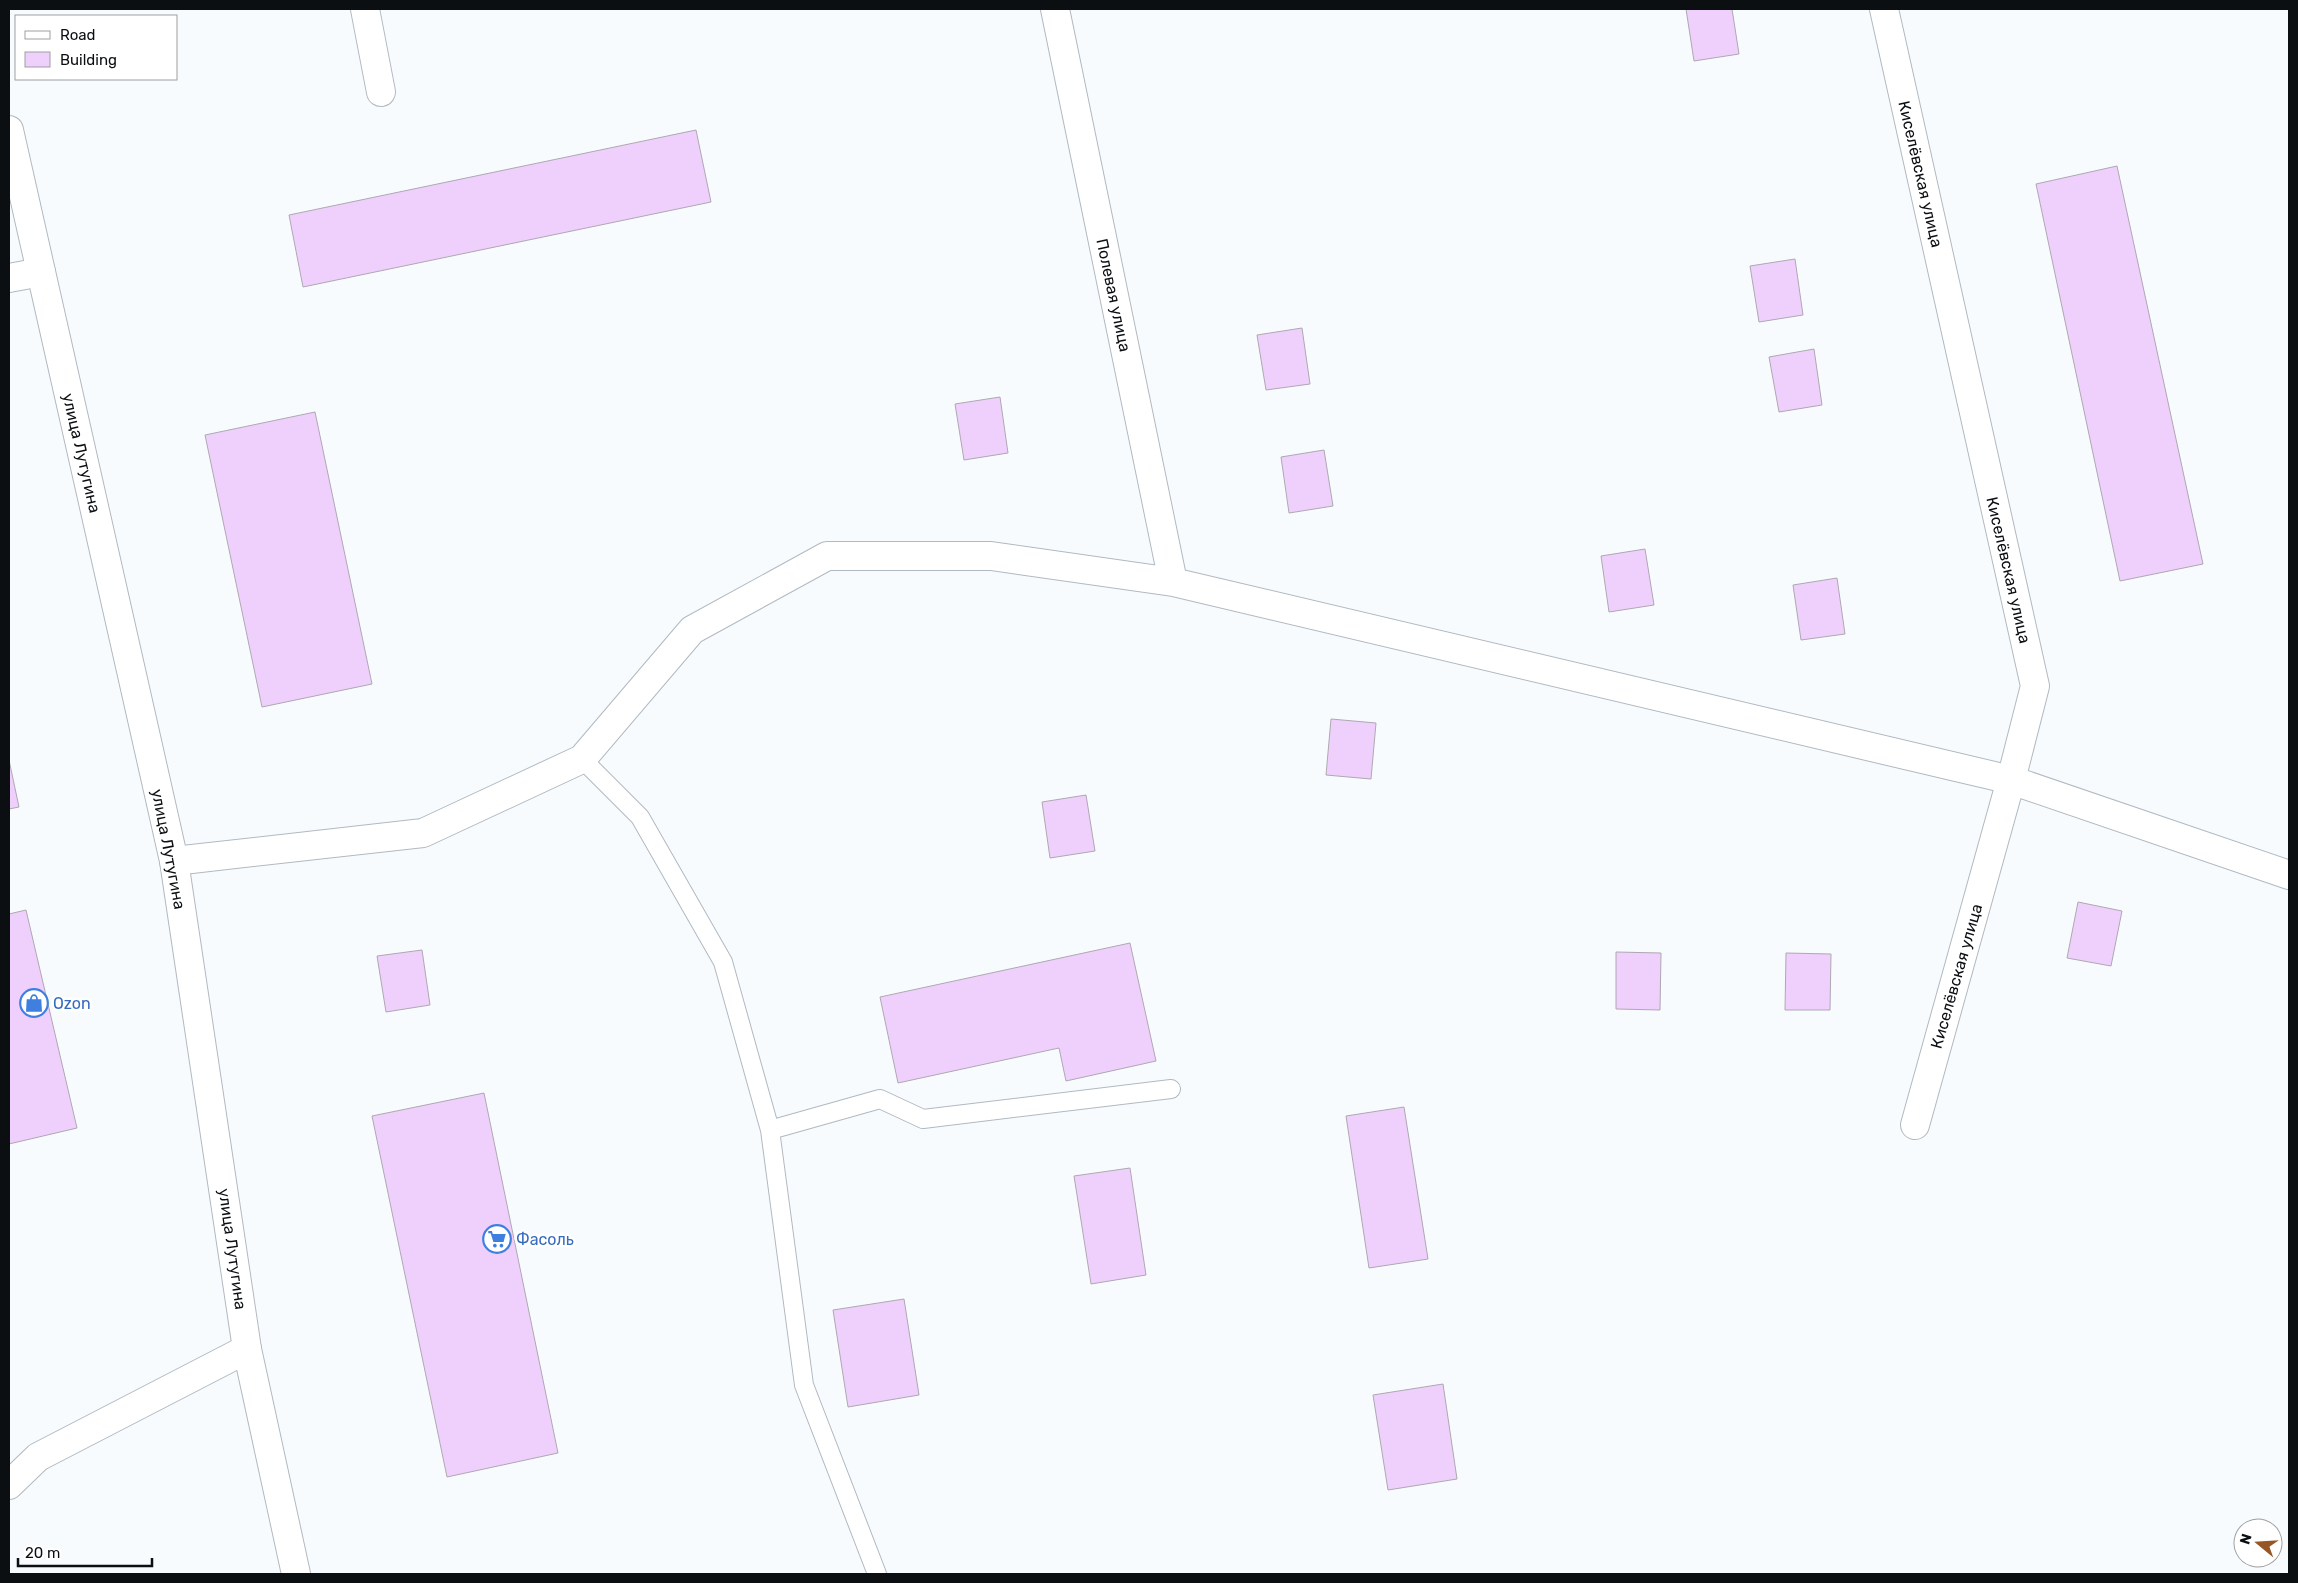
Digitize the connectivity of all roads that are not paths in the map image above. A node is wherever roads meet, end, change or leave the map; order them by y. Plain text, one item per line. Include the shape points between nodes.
1 (365, 9) edge
2 (1055, 9) edge
3 (1884, 9) edge
4 (381, 92) dead end
5 (9, 130) edge
6 (41, 272) junction
7 (9, 278) edge
8 (1173, 582) junction
9 (582, 759) junction
10 (2011, 780) junction
11 (174, 861) junction
12 (2289, 875) edge
13 (1171, 1088) dead end
14 (1915, 1125) dead end
15 (770, 1130) junction
16 (247, 1349) junction
17 (9, 1485) edge
18 (296, 1574) edge
19 (877, 1574) edge

1 - 4 street
2 - 8 street, Полевая улица
3 - 10 street, Киселёвская улица via 2034,686
5 - 6 street, улица Лутугина
6 - 7 street
6 - 11 street, улица Лутугина
8 - 9 street via 991,556 827,556 692,630
8 - 10 street
9 - 11 street via 423,833
9 - 15 lane via 640,817 723,962
10 - 12 street
10 - 14 street, Киселёвская улица
11 - 16 street, улица Лутугина
13 - 15 lane via 923,1119 880,1099
15 - 19 lane via 804,1386
16 - 17 street via 38,1457
16 - 18 street, улица Лутугина

